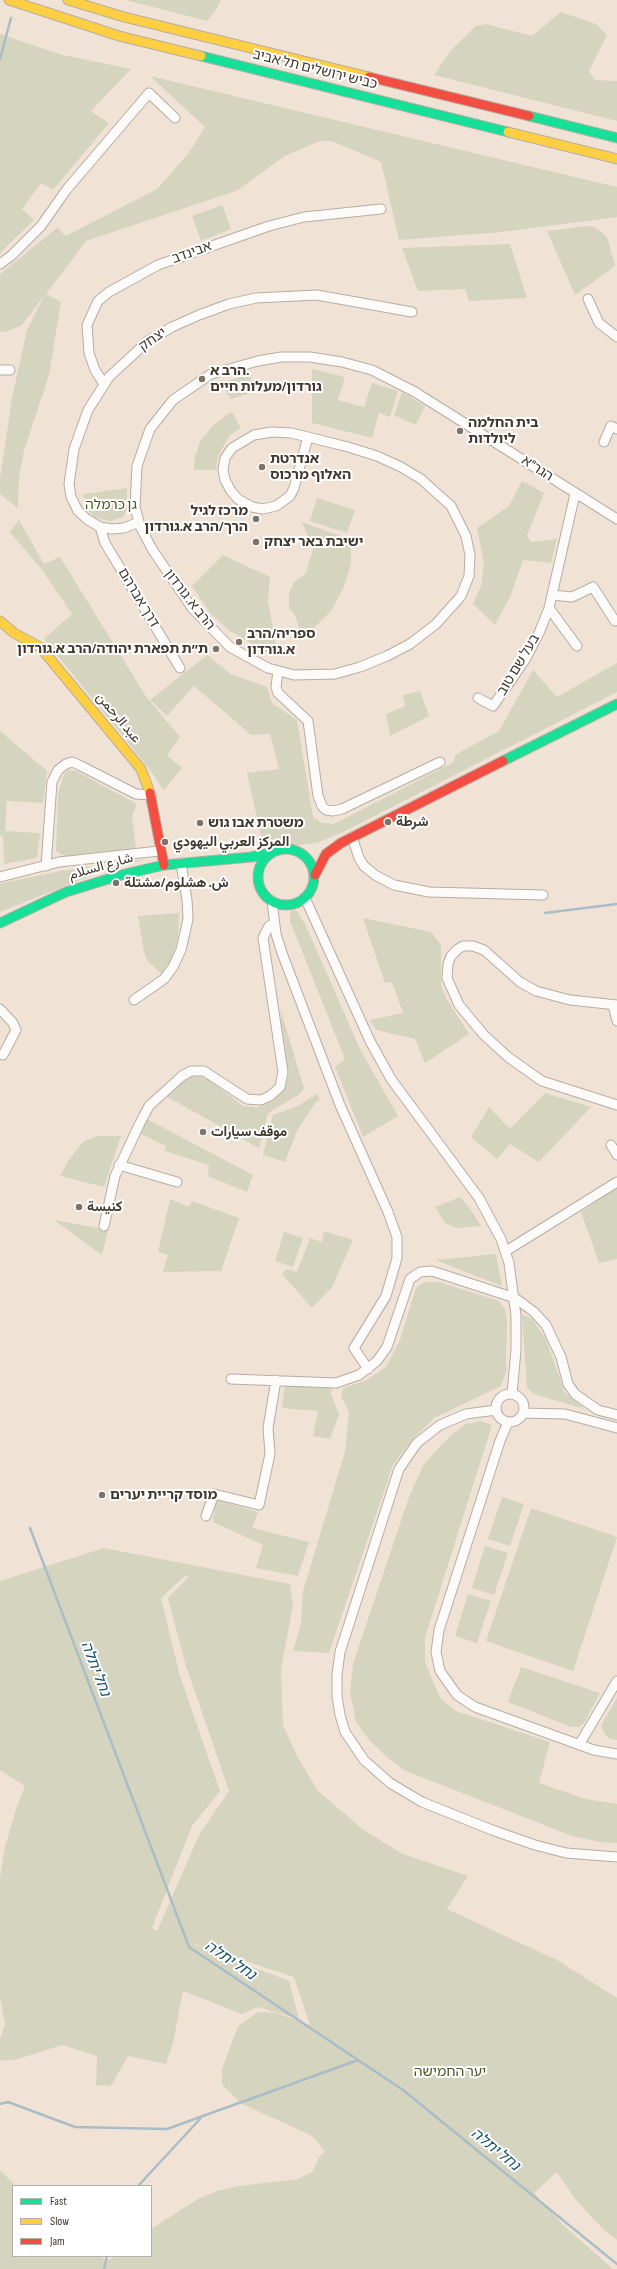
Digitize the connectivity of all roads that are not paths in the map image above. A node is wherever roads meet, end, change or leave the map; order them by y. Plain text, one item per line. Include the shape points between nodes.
1 (10, 0) edge
2 (68, 0) edge
3 (175, 118) dead end
4 (617, 138) edge
5 (617, 159) edge
6 (381, 209) dead end
7 (0, 264) edge
8 (588, 299) dead end
9 (412, 312) dead end
10 (617, 337) edge
11 (0, 370) edge
12 (10, 370) dead end
13 (104, 384) junction
14 (457, 418) joint
15 (617, 429) edge
16 (308, 437) junction
17 (604, 442) dead end
18 (575, 494) junction
19 (617, 519) edge
20 (139, 522) junction
21 (100, 527) junction
22 (552, 595) junction
23 (548, 608) junction
24 (0, 620) edge
25 (615, 621) dead end
26 (577, 646) dead end
27 (180, 668) dead end
28 (278, 671) junction
29 (478, 698) dead end
30 (617, 704) edge
31 (440, 762) dead end
32 (151, 795) junction
33 (352, 837) junction
34 (340, 843) junction
35 (294, 850) junction
36 (159, 851) junction
37 (271, 853) junction
38 (215, 859) junction
39 (181, 863) junction
40 (164, 865) junction
41 (46, 866) junction
42 (315, 875) junction
43 (0, 877) edge
44 (258, 880) junction
45 (543, 895) dead end
46 (305, 898) junction
47 (272, 901) junction
48 (0, 923) edge
49 (274, 924) junction
50 (134, 1000) dead end
51 (615, 1005) edge
52 (0, 1009) edge
53 (617, 1021) edge
54 (3, 1055) dead end
55 (617, 1105) edge
56 (611, 1145) dead end
57 (617, 1155) edge
58 (119, 1165) junction
59 (177, 1182) dead end
60 (617, 1182) edge
61 (104, 1226) dead end
62 (506, 1251) junction
63 (515, 1298) junction
64 (368, 1369) junction
65 (231, 1379) dead end
66 (276, 1380) junction
67 (512, 1394) junction
68 (496, 1410) junction
69 (523, 1413) junction
70 (617, 1415) edge
71 (508, 1422) junction
72 (617, 1428) edge
73 (206, 1516) dead end
74 (617, 1681) edge
75 (579, 1745) junction
76 (617, 1754) edge
77 (617, 1857) edge

1 - 5 main road, כביש ירושלים תל אביב via 119,36
2 - 4 main road, כביש ירושלים תל אביב via 124,17
3 - 7 street via 149,93 67,189 41,226
6 - 13 street, אבינדב via 304,217 269,226 158,265 109,292 98,301 87,325 89,353 95,370
8 - 10 street via 599,323
9 - 13 street, יצחק via 317,295 256,298 229,304 172,326 148,341
11 - 12 street
13 - 21 street, יצחק via 88,410 79,432 70,465 69,484 71,497 78,511
14 - 18 street, הגר"א
14 - 20 street, הרב א. גורדון via 393,380 372,370 342,362 281,358 211,374 173,400 150,430 137,466 135,507
15 - 17 street via 611,426
16 - 16 street via 272,432 242,440 225,458 223,470 231,491 238,499 252,507 263,509 276,506 290,496 294,488
16 - 28 street, הרב א. גורדון via 348,446 401,466 440,494 461,522 466,536 470,568 461,596 453,608 410,644 360,667 335,674 294,674
18 - 19 street, הגר"א
18 - 22 street, בעל שם טוב
20 - 21 street, יצחק via 124,528
20 - 28 street, הרב א. גורדון via 152,549 188,603 213,631 247,658
21 - 27 street, דרך אברהם via 105,543
22 - 23 street, בעל שם טוב
22 - 25 street via 572,597 593,587
23 - 26 street
23 - 29 street, בעל שם טוב via 526,660 493,706
24 - 32 main road, عبد الرحمن via 14,633 40,647 136,762
28 - 31 street via 278,693 308,721 318,796 326,810 342,809
30 - 33 main road
32 - 36 main road, عبد الرحمن
32 - 41 street via 136,794 77,764 66,764 58,770 52,782
33 - 34 main road
33 - 45 street via 364,866 394,885 429,892
34 - 35 main road via 316,851
34 - 42 main road via 326,854
35 - 37 main road
35 - 42 main road via 308,859
36 - 40 main road, عبد الرحمن
36 - 41 street
37 - 38 main road, شارع السلام
37 - 44 main road via 261,864
38 - 39 main road, شارع السلام
38 - 44 main road, شارع السلام via 232,860 248,867
39 - 40 main road, شارع السلام
39 - 50 street via 188,919 181,950 174,967 164,979
40 - 48 main road, شارع السلام via 82,886 46,900
41 - 43 street
42 - 46 main road via 311,891
44 - 47 main road via 260,888
46 - 47 main road via 289,905
46 - 62 street via 370,1041 391,1079 485,1207
47 - 49 street
49 - 58 street via 265,931 263,938 283,1072 280,1087 261,1100 247,1099 211,1074 191,1071 164,1090 150,1106
49 - 64 street via 282,953 337,1097 397,1237 397,1258 386,1296 354,1348
51 - 53 street
51 - 55 street via 570,1000 536,991 520,982 484,950 474,946 463,946 458,949 448,964 448,978 459,1006 484,1035 508,1057 542,1081
52 - 54 street via 16,1030
56 - 57 street
58 - 59 street
58 - 61 street
60 - 62 street
62 - 63 street
63 - 64 street via 437,1272 417,1273 409,1282 387,1347
63 - 67 street via 516,1350
63 - 70 street via 546,1325 561,1357 568,1384 575,1394 598,1410
64 - 66 street via 336,1383
65 - 66 street
66 - 73 street via 268,1428 270,1454 259,1505 214,1494
67 - 68 street via 500,1398
67 - 69 street via 521,1400 524,1406
68 - 71 street via 500,1418
68 - 77 street via 466,1414 440,1425 417,1443 399,1469 340,1652 336,1675 340,1715 345,1732 364,1760 390,1783 422,1802 535,1845 566,1853
69 - 71 street via 518,1420
69 - 72 street via 565,1414
71 - 75 street via 439,1630 437,1662 444,1680 465,1701 485,1711
74 - 75 street
75 - 76 street

